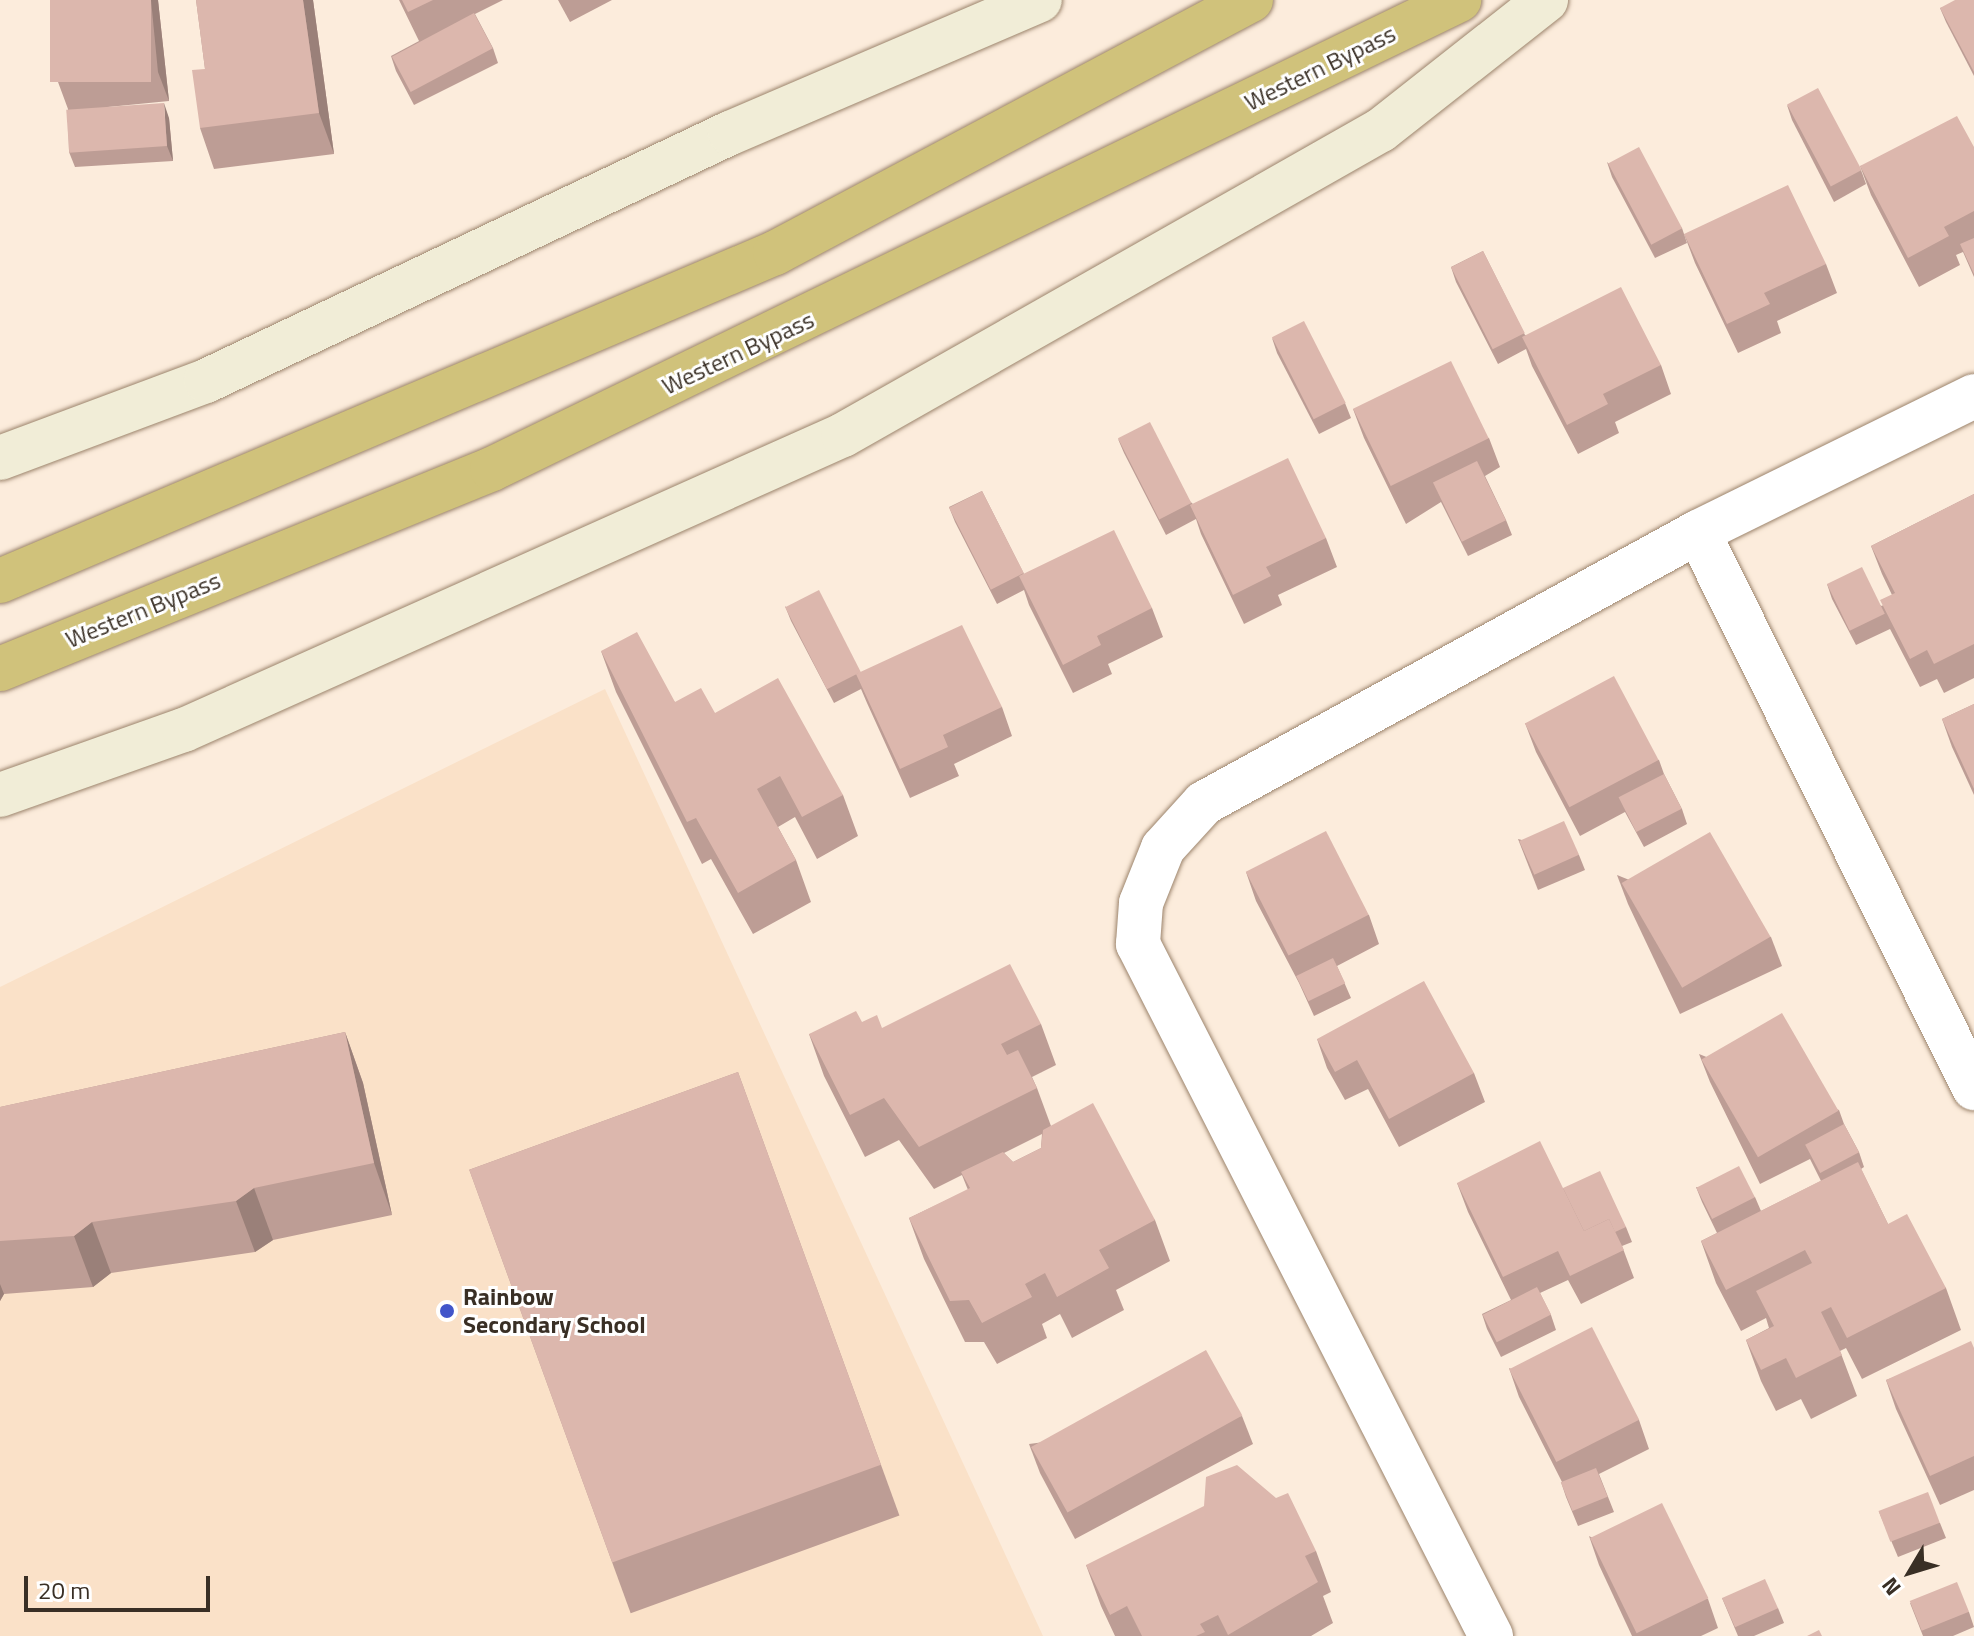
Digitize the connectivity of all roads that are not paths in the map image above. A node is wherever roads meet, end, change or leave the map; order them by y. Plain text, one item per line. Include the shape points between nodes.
1 (1040, 0) edge
2 (1251, 0) edge
3 (1459, 0) edge
4 (1546, 0) edge
5 (1974, 396) edge
6 (0, 458) edge
7 (1698, 532) junction
8 (0, 581) edge
9 (0, 669) edge
10 (0, 795) edge
11 (1974, 1088) edge
12 (1491, 1636) edge

1 - 6 street via 730,133 206,381
2 - 8 highway via 775,253
3 - 9 highway, Western Bypass via 818,316 492,469
4 - 10 street via 1381,130 843,435 184,730
5 - 7 street
7 - 11 street
7 - 12 street via 1204,803 1163,848 1141,903 1138,944

